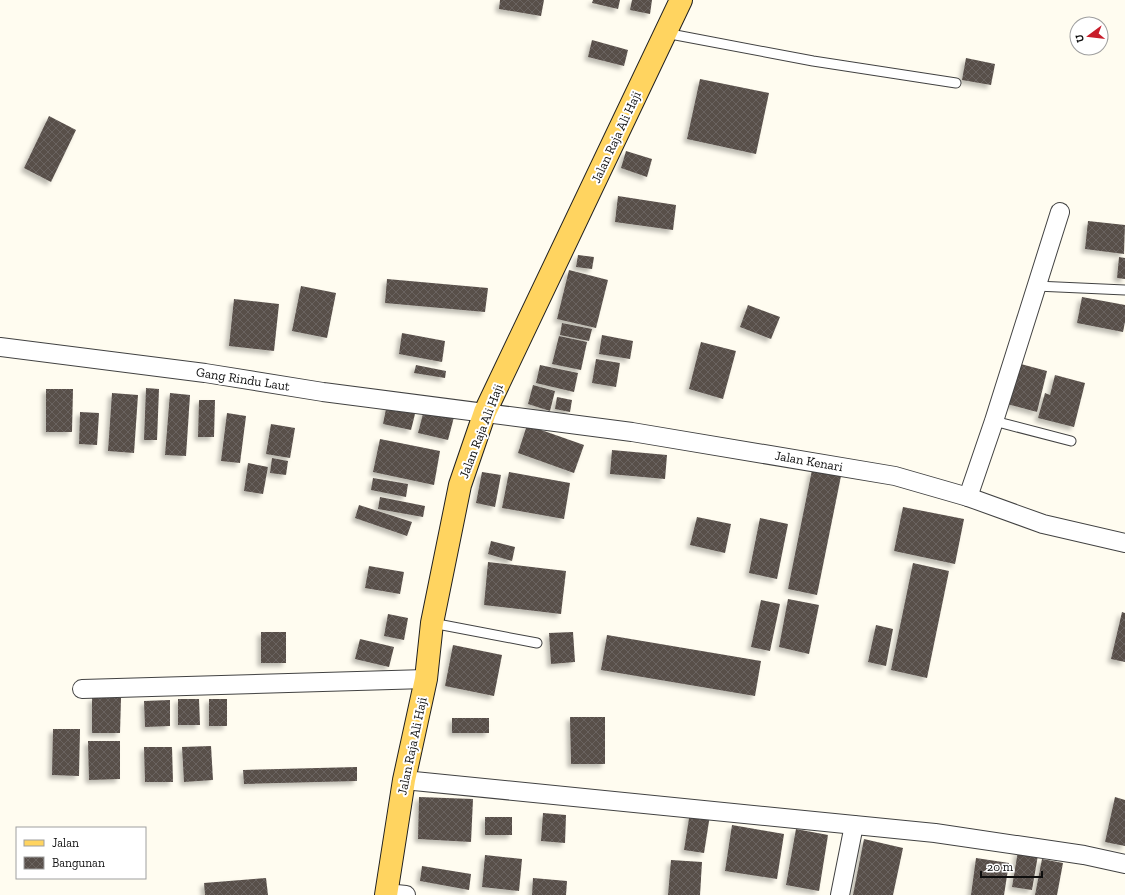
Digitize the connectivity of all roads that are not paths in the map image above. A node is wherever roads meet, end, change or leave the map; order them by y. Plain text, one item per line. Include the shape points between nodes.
1 (681, 0) edge
2 (665, 33) junction
3 (956, 82) dead end
4 (1060, 212) dead end
5 (1036, 286) junction
6 (1125, 290) edge
7 (0, 347) edge
8 (486, 412) junction
9 (994, 421) junction
10 (1071, 441) dead end
11 (968, 497) junction
12 (1125, 543) edge
13 (432, 623) junction
14 (538, 643) dead end
15 (426, 679) junction
16 (82, 689) dead end
17 (404, 780) junction
18 (854, 825) junction
19 (1125, 864) edge
20 (392, 894) edge
21 (840, 895) edge

1 - 2 main road, Jalan Raja Ali Haji
2 - 3 lane via 813,61
2 - 8 main road, Jalan Raja Ali Haji
4 - 5 street
5 - 6 lane
5 - 9 street
7 - 8 street, Gang Rindu Laut
8 - 11 street, Jalan Kenari via 632,432 895,476
8 - 13 main road, Jalan Raja Ali Haji via 460,485
9 - 10 lane
9 - 11 street
11 - 12 street, Jalan Kenari via 1043,524
13 - 14 lane
13 - 15 main road, Jalan Raja Ali Haji
15 - 16 street
15 - 17 main road, Jalan Raja Ali Haji
17 - 18 street
17 - 20 main road, Jalan Raja Ali Haji
18 - 19 street via 935,833 1084,855
18 - 21 street

